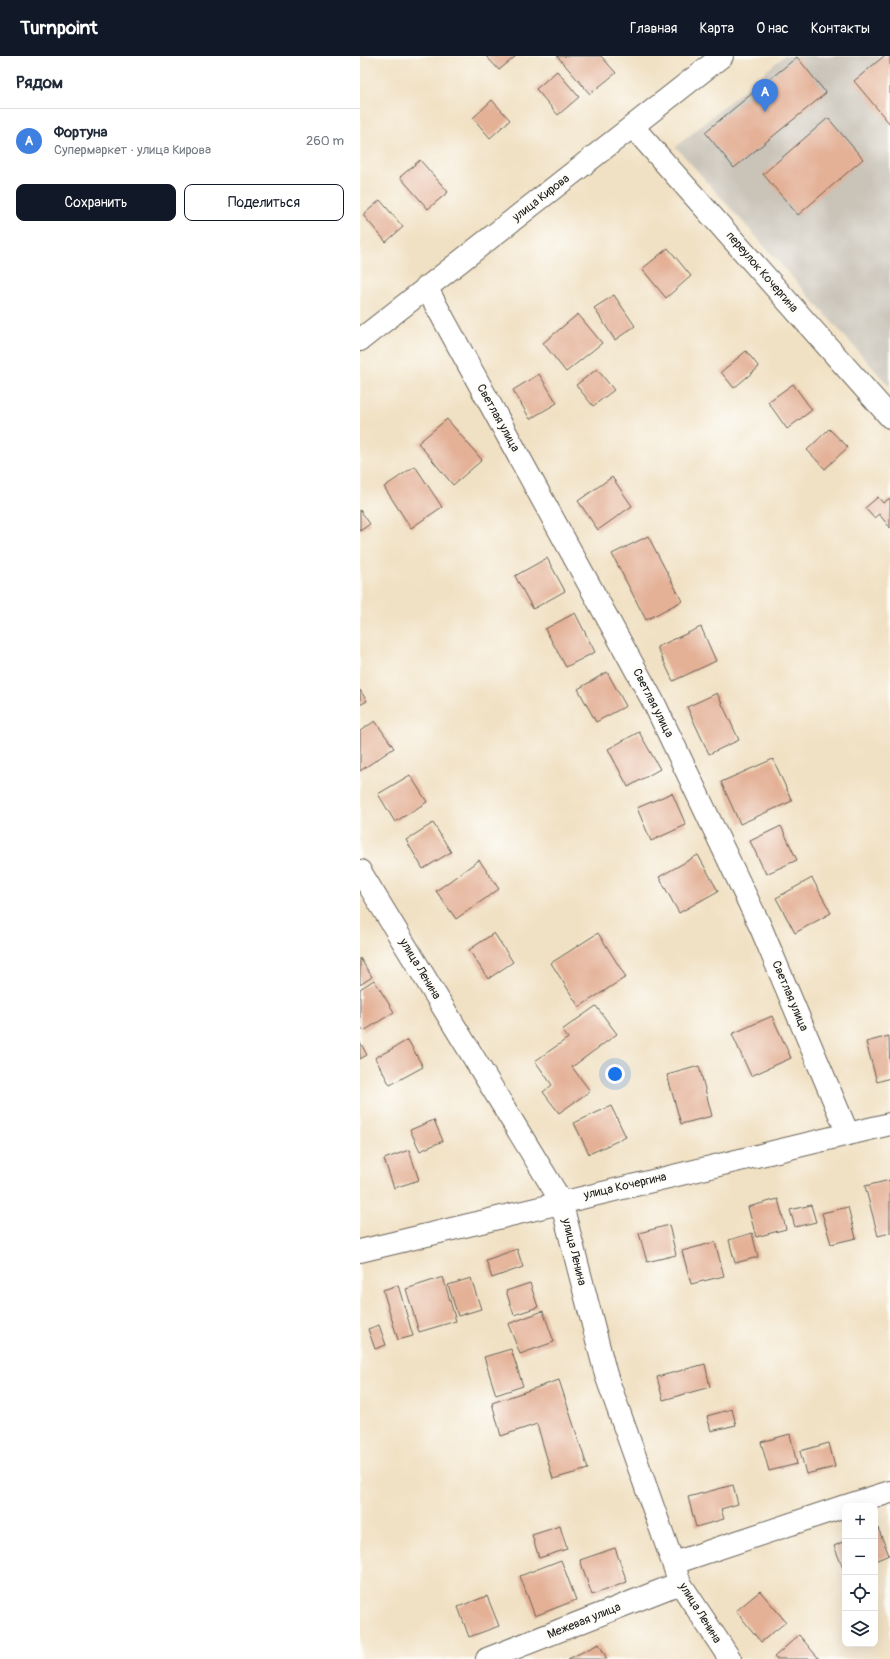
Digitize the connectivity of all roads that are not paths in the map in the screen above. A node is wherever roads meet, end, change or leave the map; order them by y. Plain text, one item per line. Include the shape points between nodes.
1 (722, 56) edge
2 (633, 127) junction
3 (426, 287) junction
4 (360, 340) edge
5 (890, 417) edge
6 (360, 871) edge
7 (890, 1124) edge
8 (848, 1134) junction
9 (561, 1201) junction
10 (360, 1251) edge
11 (890, 1492) edge
12 (855, 1503) edge
13 (842, 1508) edge
14 (677, 1573) junction
15 (487, 1659) edge
16 (730, 1659) edge

1 - 2 street, улица Кирова
2 - 3 street, улица Кирова
2 - 5 street, переулок Кочергина
3 - 4 street, улица Кирова
3 - 8 street, Светлая улица via 655,705 761,928
6 - 9 street, улица Ленина
7 - 8 street, улица Кочергина
8 - 9 street, улица Кочергина
9 - 10 street, улица Кочергина
9 - 14 street, улица Ленина via 606,1375
11 - 12 street, Межевая улица
13 - 14 street, Межевая улица
14 - 15 street, Межевая улица
14 - 16 street, улица Ленина

